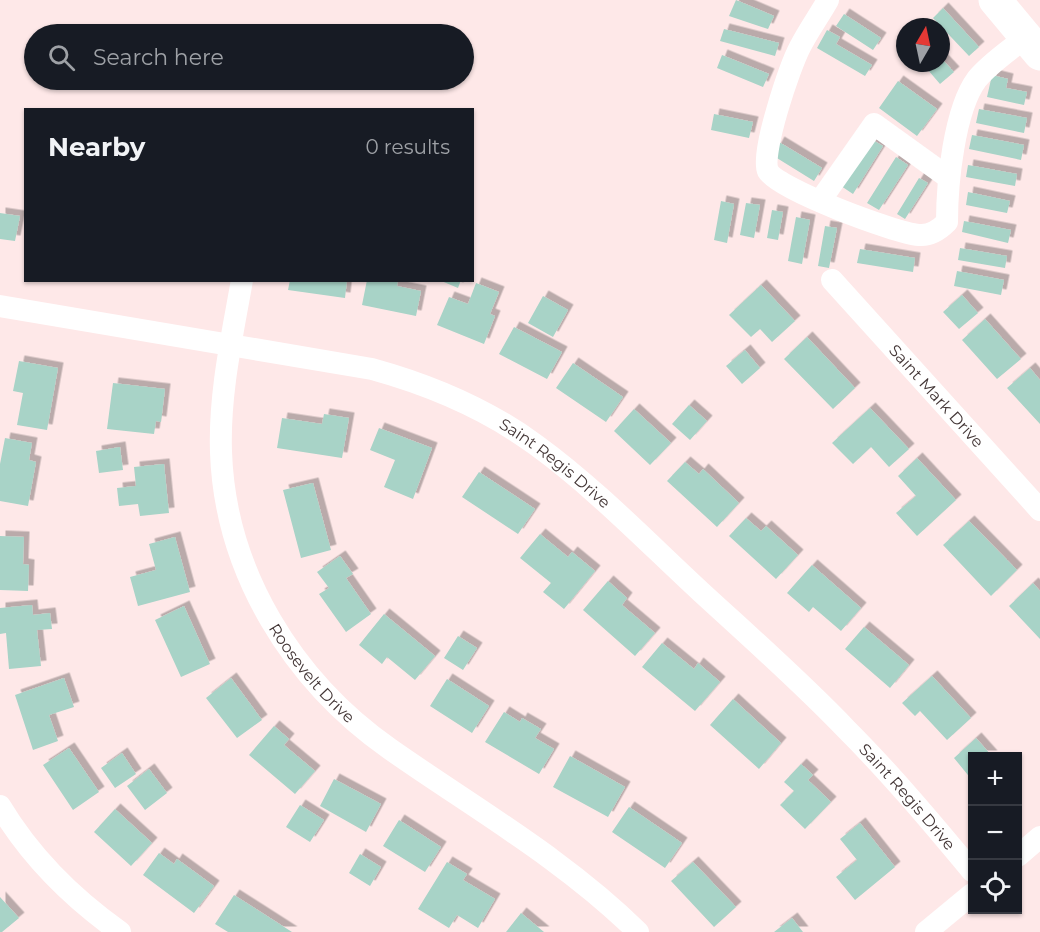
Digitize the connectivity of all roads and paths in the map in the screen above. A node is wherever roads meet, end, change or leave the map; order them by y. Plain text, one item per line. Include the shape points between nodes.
1 (828, 0) edge
2 (995, 0) edge
3 (1033, 46) edge
4 (950, 178) junction
5 (820, 201) junction
6 (832, 280) dead end
7 (242, 282) edge
8 (0, 306) edge
9 (230, 344) junction
10 (1040, 510) edge
11 (0, 806) edge
12 (1040, 837) edge
13 (1022, 852) edge
14 (968, 866) edge
15 (968, 897) edge
16 (120, 932) edge
17 (638, 932) edge
18 (926, 932) edge

1 - 5 street via 799,49 768,142 766,161 768,171 777,181
2 - 3 main road
3 - 4 street via 979,78 971,89
4 - 5 street via 947,222 920,235 897,231
4 - 5 street via 874,124
6 - 10 street, Saint Mark Drive
7 - 9 street, Roosevelt Drive
8 - 9 street, Saint Regis Drive
9 - 14 street, Saint Regis Drive via 404,378 455,398 535,444 581,481 847,729
9 - 17 street, Roosevelt Drive via 221,452 226,498 253,587 290,651 357,725 553,859 606,900
11 - 16 street via 33,853 67,890
12 - 13 street
15 - 18 street

